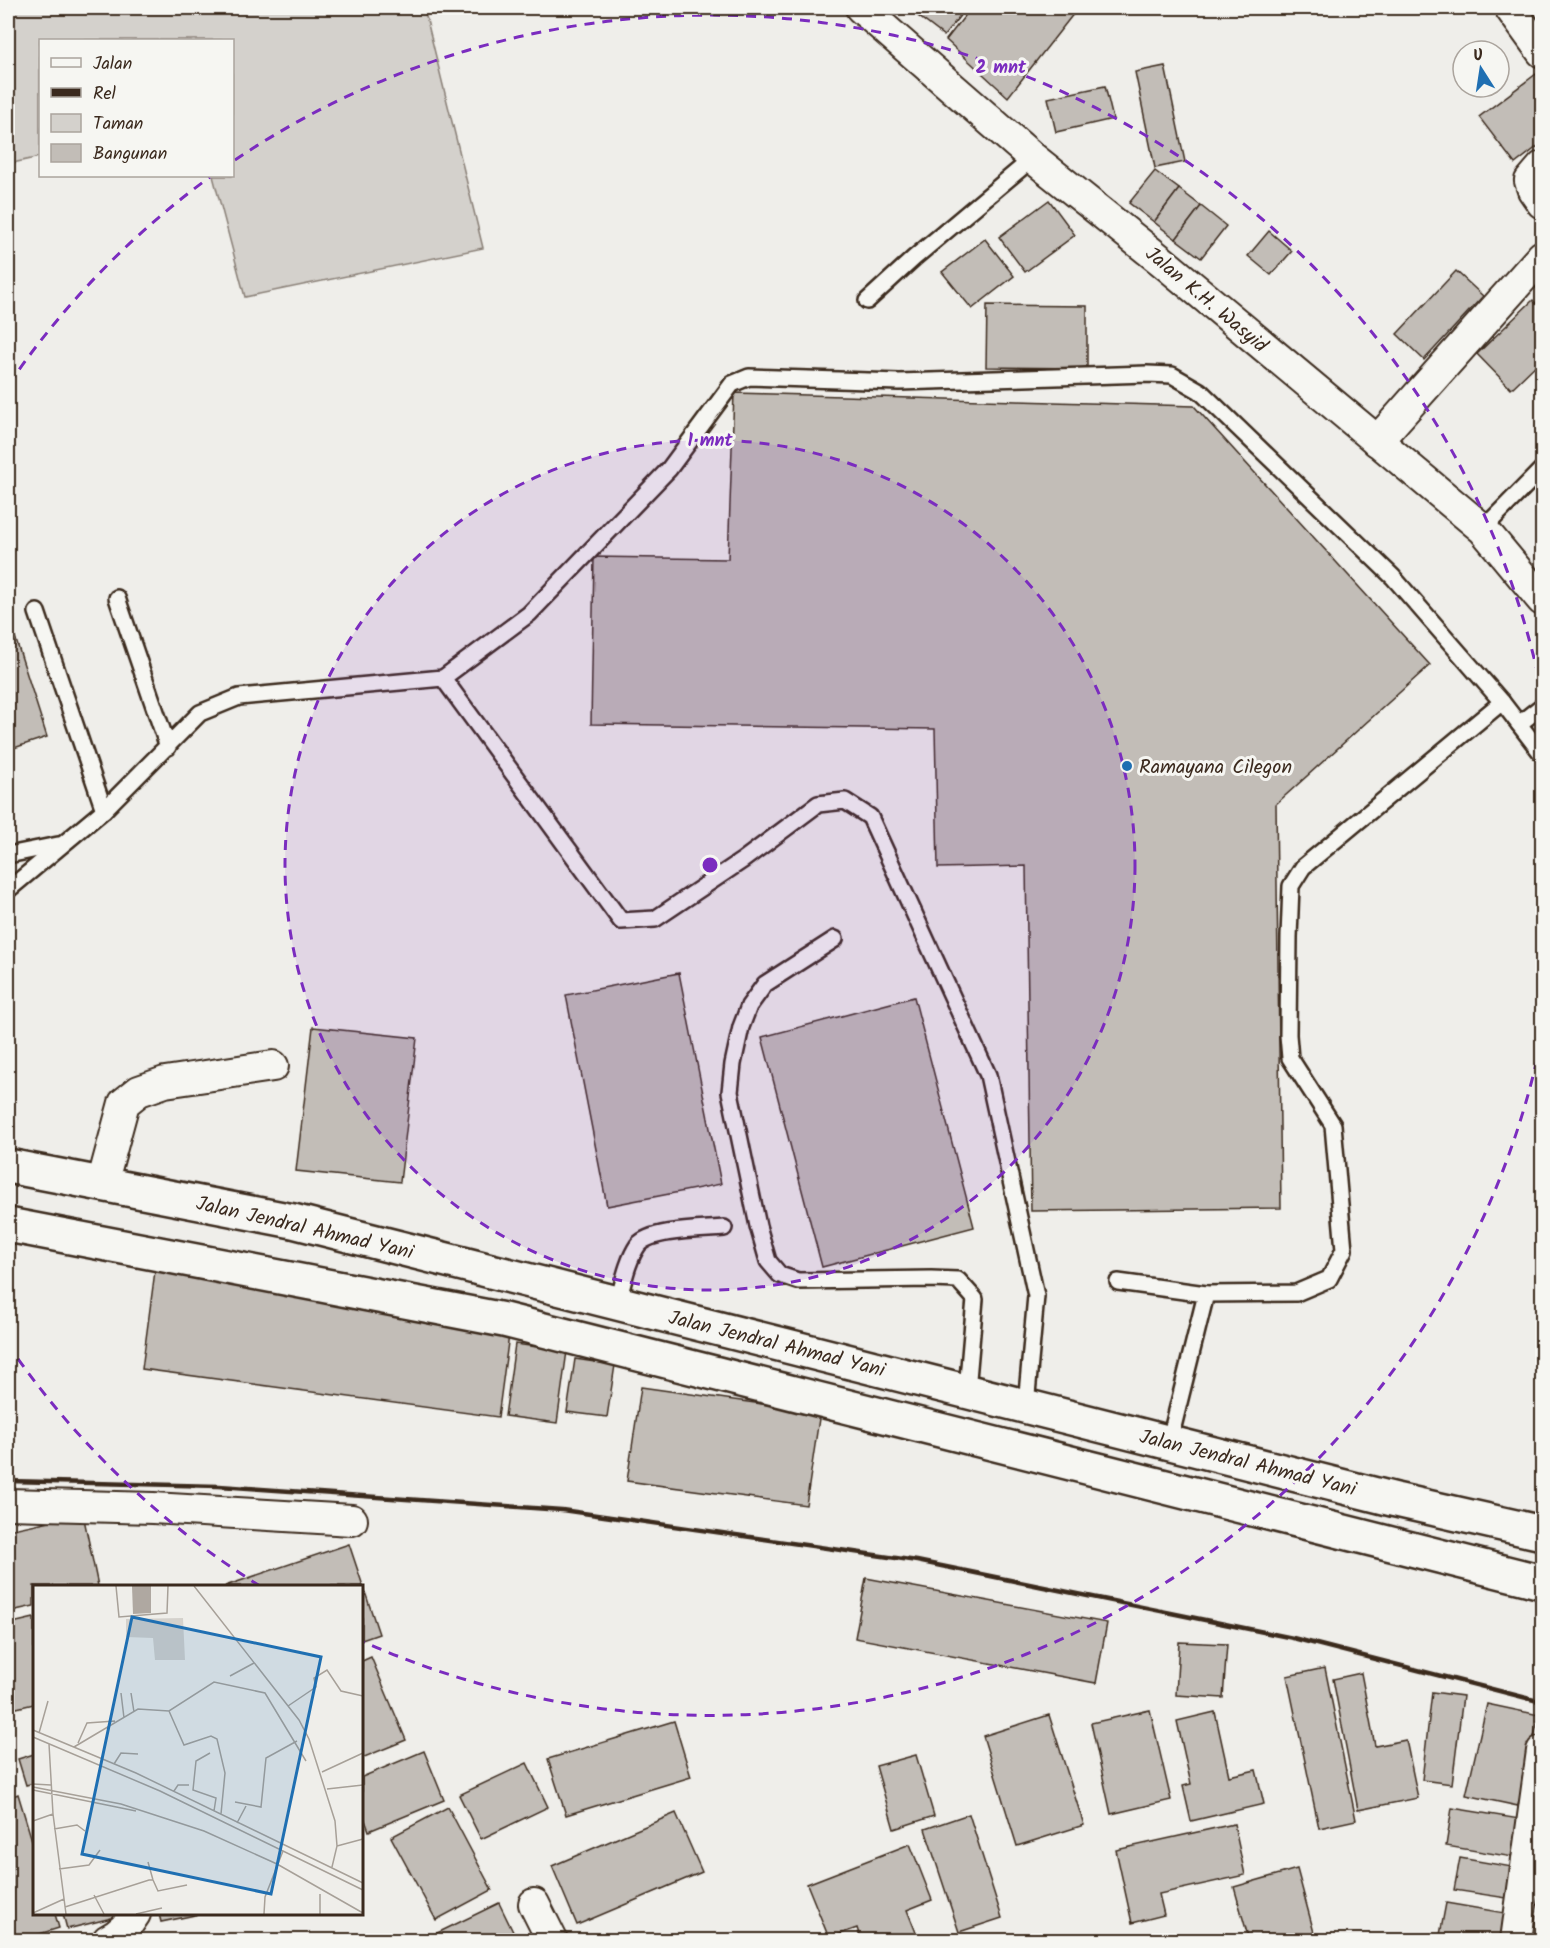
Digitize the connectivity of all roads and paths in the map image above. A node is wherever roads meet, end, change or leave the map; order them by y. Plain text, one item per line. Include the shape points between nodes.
1 (861, 8) edge
2 (1510, 8) edge
3 (1542, 52) edge
4 (1033, 158) junction
5 (1542, 167) edge
6 (1542, 203) edge
7 (1542, 256) edge
8 (867, 302) dead end
9 (1377, 441) junction
10 (1542, 469) edge
11 (1483, 529) junction
12 (117, 598) dead end
13 (1542, 600) edge
14 (37, 612) dead end
15 (443, 678) junction
16 (1502, 702) junction
17 (1542, 706) edge
18 (1519, 724) junction
19 (168, 747) junction
20 (1542, 754) edge
21 (104, 810) junction
22 (60, 845) junction
23 (8, 855) edge
24 (8, 890) edge
25 (835, 939) dead end
26 (273, 1066) dead end
27 (8, 1166) edge
28 (102, 1184) junction
29 (8, 1225) edge
30 (724, 1228) dead end
31 (1118, 1282) dead end
32 (1206, 1294) junction
33 (618, 1302) junction
34 (967, 1390) junction
35 (1026, 1405) junction
36 (1169, 1443) junction
37 (8, 1504) edge
38 (352, 1520) dead end
39 (1542, 1533) edge
40 (1542, 1582) edge
41 (1542, 1751) edge
42 (534, 1904) dead end
43 (134, 1915) edge
44 (108, 1941) edge
45 (552, 1941) edge
46 (1516, 1941) edge

1 - 4 street, Jalan K.H. Wasyid
2 - 3 street
4 - 8 lane
4 - 9 street, Jalan K.H. Wasyid
5 - 6 street via 1530,182
7 - 9 street
9 - 11 street, Jalan K.H. Wasyid
10 - 11 lane
11 - 13 street, Jalan K.H. Wasyid
12 - 19 lane
14 - 21 lane
15 - 16 lane via 529,614 669,469 732,384 749,377 899,382 1147,374 1172,375 1200,391 1393,577
15 - 19 lane via 239,697 200,713
15 - 35 lane via 621,921 655,919 818,804 846,801 870,817 988,1075 1036,1296
16 - 18 lane
16 - 32 lane via 1303,867 1291,886 1290,1058 1334,1125 1344,1250 1329,1279 1296,1293
17 - 18 lane
18 - 20 lane
19 - 21 lane
21 - 22 lane
22 - 23 lane
22 - 24 lane
25 - 34 lane via 765,984 749,1006 735,1055 730,1092 768,1261 780,1275 798,1281 958,1280 975,1299
26 - 28 street via 165,1082 139,1091 124,1103
27 - 28 highway, Jalan Jendral Ahmad Yani
28 - 33 highway, Jalan Jendral Ahmad Yani via 293,1221
29 - 40 highway via 504,1320
30 - 33 lane via 657,1234 640,1243
31 - 32 lane
32 - 36 lane
33 - 34 highway, Jalan Jendral Ahmad Yani
34 - 35 highway, Jalan Jendral Ahmad Yani
35 - 36 highway, Jalan Jendral Ahmad Yani
36 - 39 highway, Jalan Jendral Ahmad Yani
37 - 38 street
41 - 46 street
42 - 45 street
43 - 44 street

